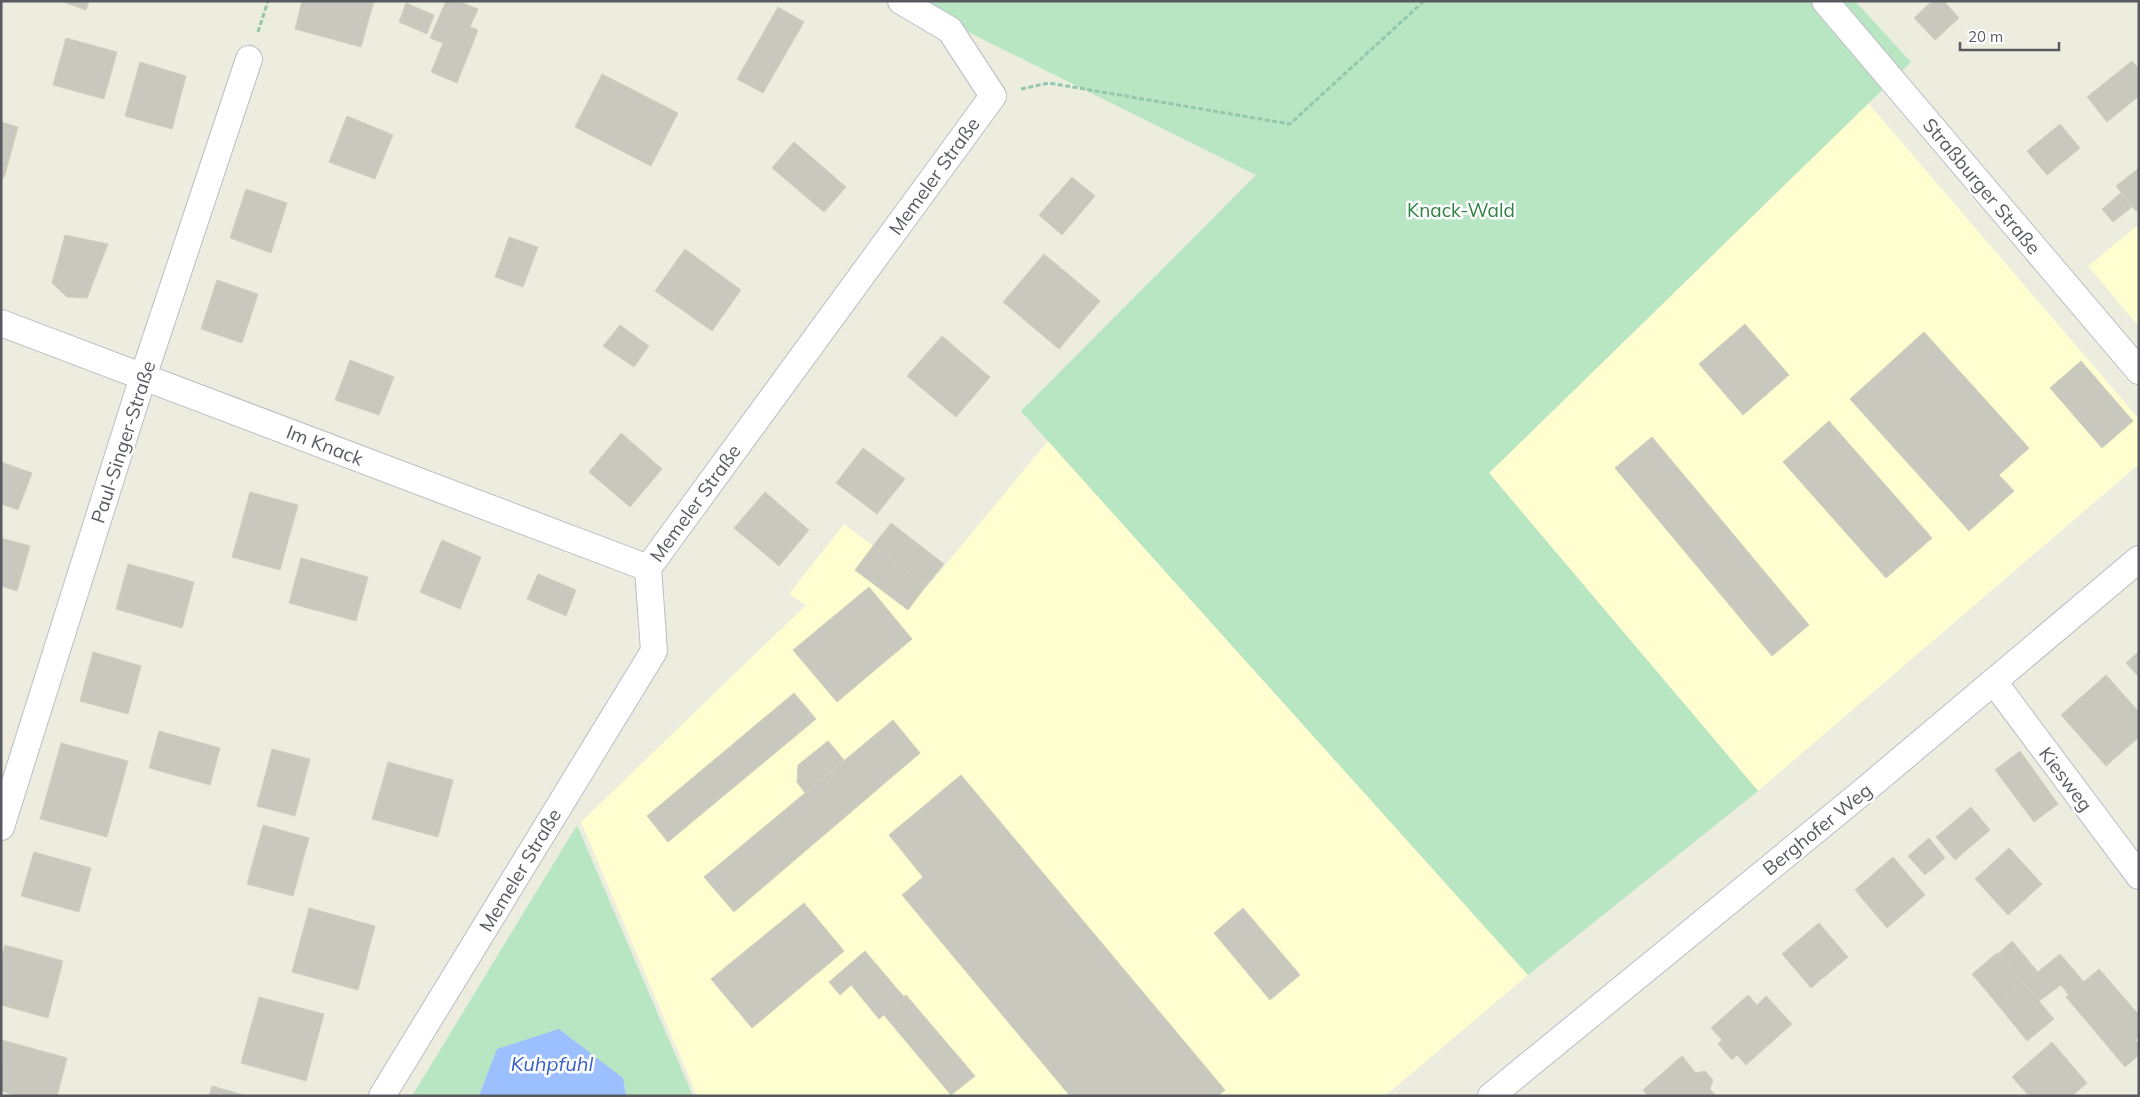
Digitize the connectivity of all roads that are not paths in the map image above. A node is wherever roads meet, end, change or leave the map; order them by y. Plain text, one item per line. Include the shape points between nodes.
1 (901, 1) edge
2 (1825, 1) edge
3 (249, 59) dead end
4 (1, 323) edge
5 (2139, 371) edge
6 (143, 377) junction
7 (2139, 559) edge
8 (648, 568) junction
9 (1994, 682) junction
10 (1, 827) edge
11 (2139, 876) edge
12 (382, 1096) edge
13 (1491, 1096) edge

1 - 8 street, Memeler Straße via 950,30 993,96
2 - 5 street, Straßburger Straße
3 - 6 street, Paul-Singer-Straße
4 - 6 street, Im Knack
6 - 8 street, Im Knack
6 - 10 street, Paul-Singer-Straße
7 - 9 street, Berghofer Weg
8 - 12 street, Memeler Straße via 654,651
9 - 11 street, Kiesweg
9 - 13 street, Berghofer Weg

